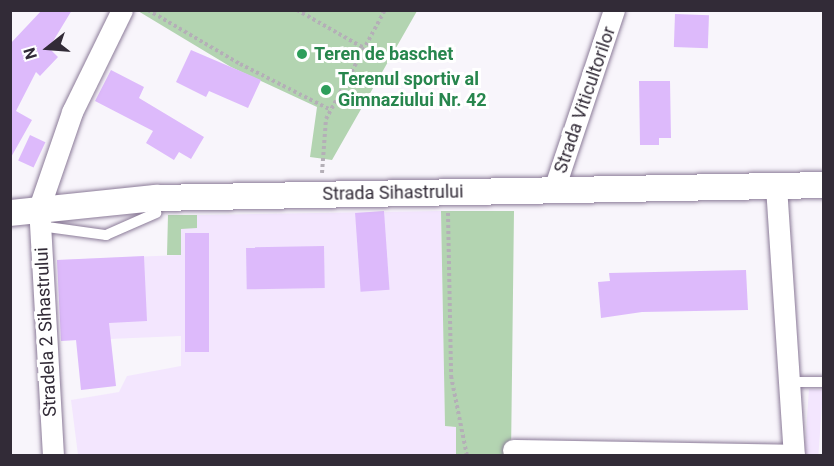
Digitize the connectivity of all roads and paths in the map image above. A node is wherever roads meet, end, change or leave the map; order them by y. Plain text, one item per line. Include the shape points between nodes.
1 (122, 10) edge
2 (148, 10) edge
3 (297, 10) edge
4 (385, 10) edge
5 (614, 10) edge
6 (364, 48) junction
7 (331, 110) junction
8 (824, 185) edge
9 (776, 186) junction
10 (554, 189) junction
11 (447, 191) junction
12 (319, 194) junction
13 (10, 213) edge
14 (156, 213) dead end
15 (40, 217) junction
16 (790, 382) junction
17 (824, 382) edge
18 (513, 450) dead end
19 (794, 455) edge
20 (53, 456) edge
21 (467, 456) edge

1 - 15 street via 72,112
2 - 7 path via 240,64
3 - 6 path
4 - 6 path
5 - 10 street, Strada Viticultorilor
6 - 7 path
7 - 12 path via 326,119
8 - 9 street, Strada Sihastrului
9 - 10 street, Strada Sihastrului
9 - 16 street
10 - 11 street, Strada Sihastrului
11 - 12 street, Strada Sihastrului
11 - 21 path via 451,376
12 - 15 street, Strada Sihastrului via 156,198
13 - 15 street, Strada Sihastrului
14 - 15 lane via 106,235
15 - 20 street, Stradela 2 Sihastrului
16 - 17 lane
16 - 19 street
18 - 19 street

